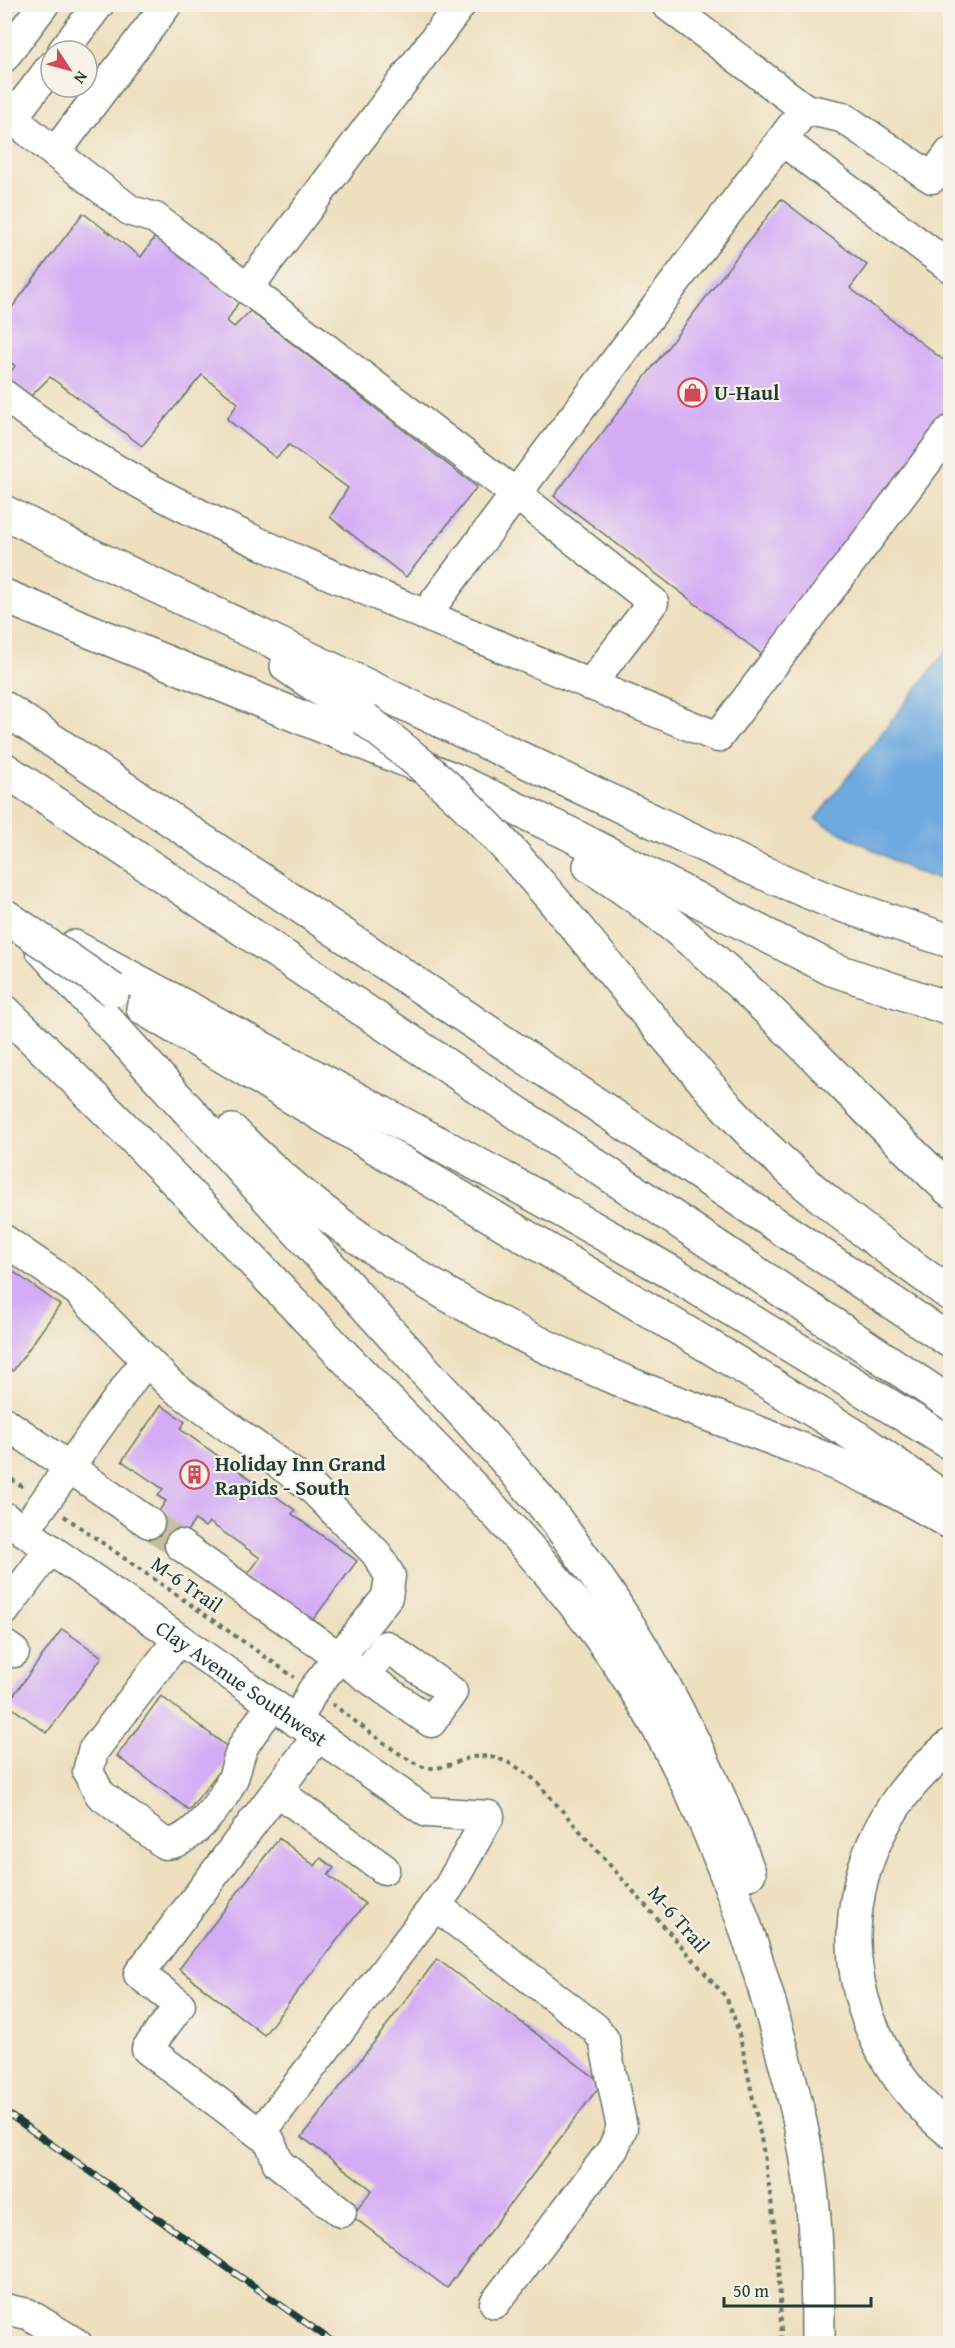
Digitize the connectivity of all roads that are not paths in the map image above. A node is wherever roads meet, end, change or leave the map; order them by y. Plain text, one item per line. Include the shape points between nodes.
1 (45, 4) edge
2 (52, 4) edge
3 (167, 4) edge
4 (461, 4) edge
5 (666, 4) edge
6 (90, 16) edge
7 (72, 39) edge
8 (4, 57) edge
9 (39, 80) edge
10 (805, 109) junction
11 (7, 116) edge
12 (782, 141) junction
13 (55, 153) junction
14 (951, 153) edge
15 (941, 185) edge
16 (951, 267) edge
17 (247, 289) junction
18 (4, 395) edge
19 (951, 431) edge
20 (516, 494) junction
21 (4, 512) edge
22 (82, 551) junction
23 (4, 596) edge
24 (425, 615) junction
25 (590, 685) junction
26 (4, 708) edge
27 (364, 730) junction
28 (4, 769) edge
29 (4, 907) edge
30 (4, 914) edge
31 (951, 941) edge
32 (951, 1009) edge
33 (4, 1011) edge
34 (951, 1190) edge
35 (4, 1240) edge
36 (951, 1294) edge
37 (951, 1341) edge
38 (145, 1361) junction
39 (951, 1403) edge
40 (4, 1422) edge
41 (951, 1443) edge
42 (70, 1468) junction
43 (951, 1503) edge
44 (951, 1522) edge
45 (149, 1523) tunnel mouth
46 (14, 1524) edge
47 (180, 1545) tunnel mouth
48 (50, 1549) junction
49 (4, 1611) edge
50 (179, 1639) junction
51 (337, 1655) junction
52 (365, 1676) dead end
53 (273, 1705) junction
54 (308, 1729) junction
55 (951, 1746) edge
56 (277, 1791) junction
57 (384, 1869) dead end
58 (435, 1905) junction
59 (951, 2131) edge
60 (260, 2134) junction
61 (809, 2168) junction
62 (340, 2212) dead end
63 (495, 2303) dead end
64 (4, 2309) edge
65 (77, 2343) edge
66 (818, 2343) edge

1 - 8 street
2 - 6 street
3 - 13 street
4 - 17 street
5 - 10 street
6 - 7 street
9 - 11 street
10 - 12 street
10 - 15 street via 842,117
11 - 13 street
12 - 16 street
12 - 20 street
13 - 17 street via 131,212 155,218
14 - 15 street
17 - 20 street
18 - 24 street via 162,496
19 - 25 street via 718,737
20 - 24 street
20 - 25 street via 653,602
21 - 22 highway
22 - 27 highway via 250,643
22 - 31 highway via 752,868 830,902
23 - 27 highway
24 - 25 street
26 - 37 highway
27 - 32 highway via 824,965
27 - 34 highway via 611,879 655,911 740,982
27 - 36 highway, bridge via 416,759 485,824 736,1116 778,1158 850,1220
28 - 39 highway
29 - 44 highway via 244,1142 303,1194 381,1252 462,1303 532,1340 638,1387 879,1483
29 - 61 highway via 503,1456 566,1533 619,1609 670,1694 703,1760 731,1822 757,1896 792,2021
30 - 41 highway, bridge via 74,947 540,1198 674,1274
30 - 43 highway, bridge via 113,990 712,1348 852,1434
33 - 61 highway via 134,1138 516,1535 599,1635 639,1695 688,1782 724,1868 757,1955
35 - 38 street via 78,1292
38 - 42 street
38 - 51 street via 171,1385 310,1486 386,1568 390,1576 387,1596
40 - 42 street
42 - 45 street
42 - 46 street
46 - 48 street, Clay Avenue Southwest
47 - 51 street
48 - 49 street
48 - 50 street, Clay Avenue Southwest
50 - 53 street, Clay Avenue Southwest
50 - 53 street via 93,1751 88,1772 100,1794 165,1844 176,1844 190,1836 204,1820 232,1780 243,1747
51 - 52 street
51 - 54 street via 312,1690
53 - 54 street, Clay Avenue Southwest
54 - 56 street
54 - 58 street, Clay Avenue Southwest via 427,1812 489,1816
55 - 59 highway via 925,1768 895,1805 874,1843 860,1882 855,1927 863,2008 876,2042 899,2080 924,2110
56 - 57 street
56 - 60 street via 139,1974 180,2005 147,2049
58 - 60 street
58 - 63 street via 596,2028 604,2040 622,2128 613,2149
60 - 62 street via 270,2141 278,2163
61 - 66 highway via 815,2225
64 - 65 street via 28,2314

